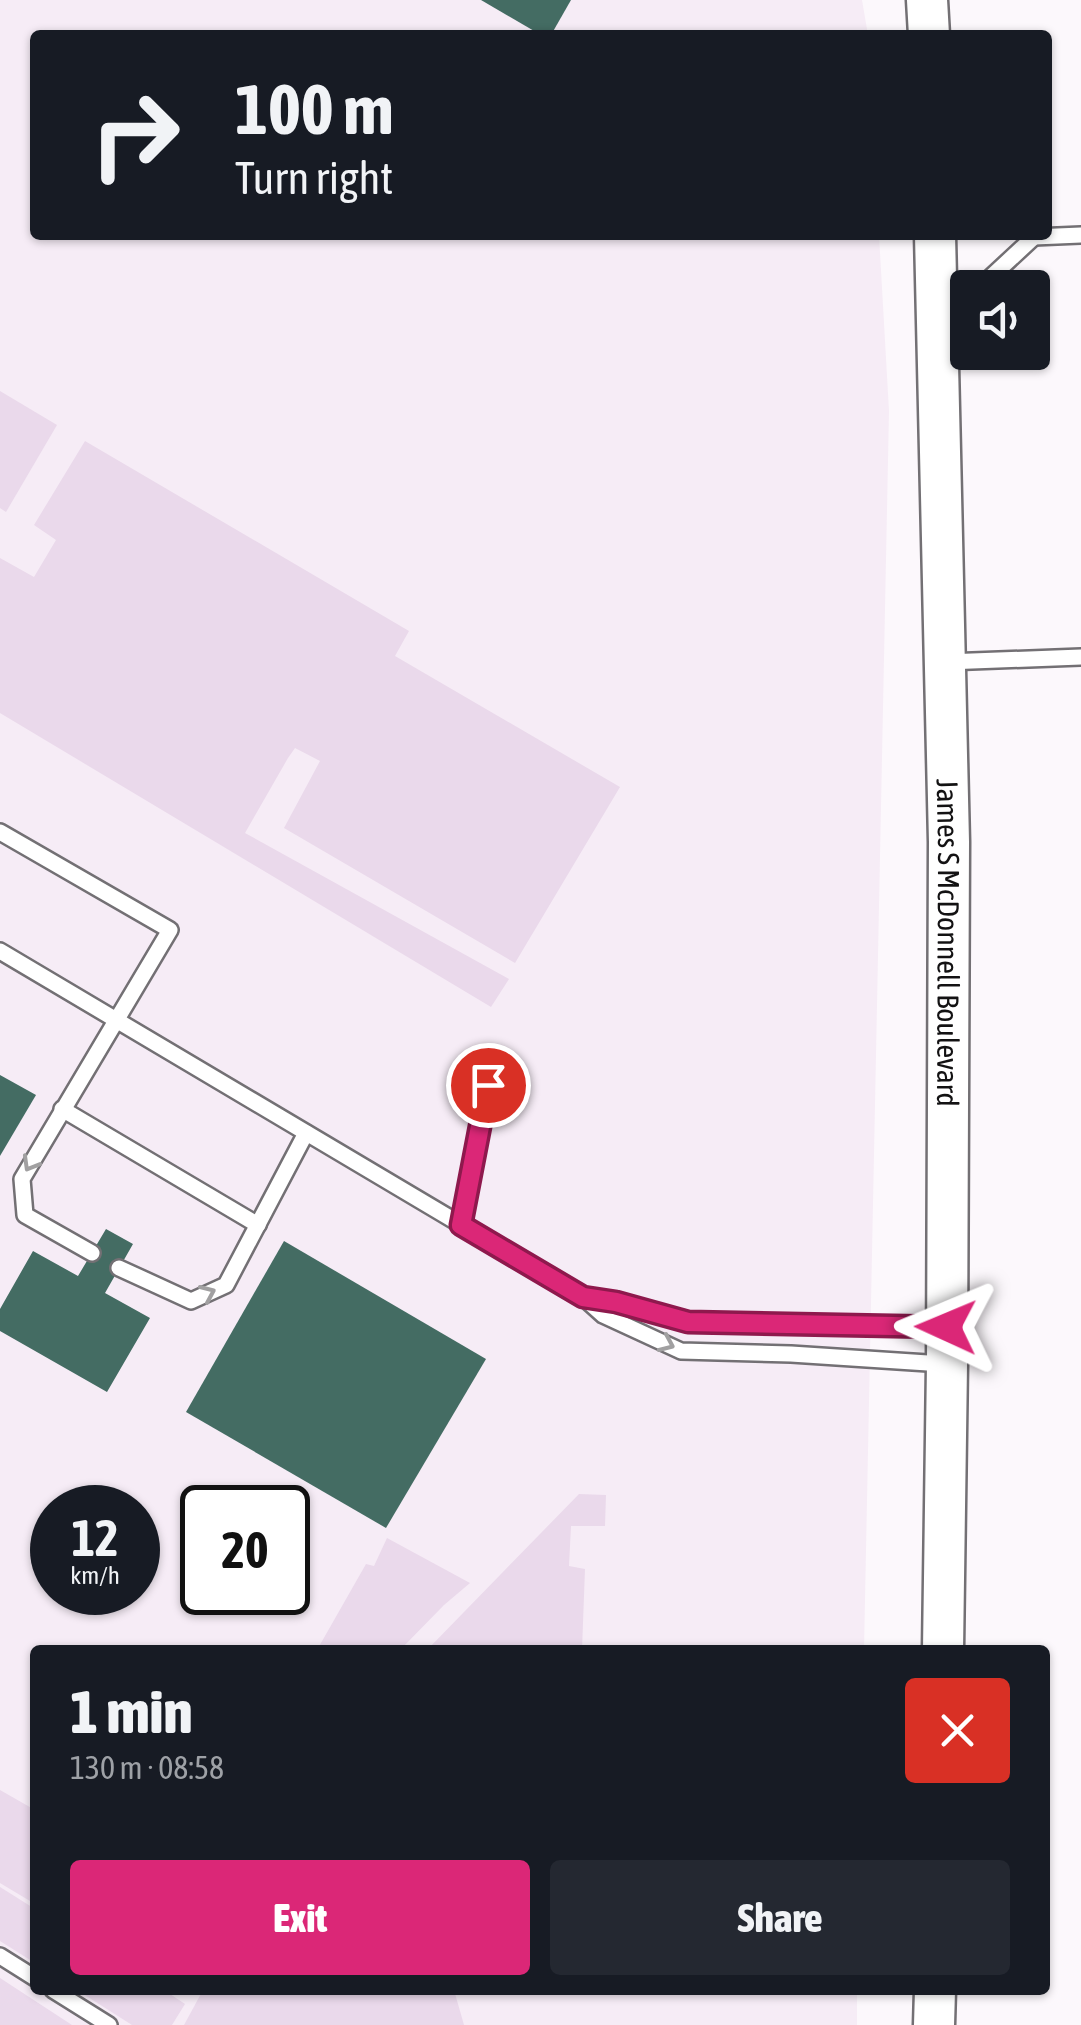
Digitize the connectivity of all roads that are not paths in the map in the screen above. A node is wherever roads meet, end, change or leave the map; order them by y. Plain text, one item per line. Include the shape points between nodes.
1 (928, 0) edge
2 (929, 30) edge
3 (1081, 235) edge
4 (1052, 236) edge
5 (936, 240) edge
6 (1028, 240) edge
7 (997, 270) edge
8 (950, 315) edge
9 (938, 326) junction
10 (1081, 657) edge
11 (946, 662) junction
12 (0, 832) edge
13 (0, 951) edge
14 (116, 1020) junction
15 (488, 1085) dead end
16 (62, 1109) junction
17 (306, 1133) junction
18 (258, 1225) junction
19 (461, 1225) junction
20 (92, 1253) dead end
21 (119, 1268) dead end
22 (583, 1297) junction
23 (946, 1346) junction
24 (943, 1645) edge
25 (0, 1956) edge
26 (30, 1975) edge
27 (62, 1995) edge
28 (935, 1995) edge
29 (109, 2025) edge
30 (934, 2025) edge

1 - 2 street
3 - 4 lane
5 - 9 street, James S McDonnell Boulevard
6 - 7 lane
8 - 9 lane
9 - 11 street, James S McDonnell Boulevard
10 - 11 lane
11 - 23 street, James S McDonnell Boulevard
12 - 14 lane via 170,930
13 - 14 lane
14 - 16 lane
14 - 17 lane
15 - 19 lane
16 - 18 lane
16 -> 20 lane via 22,1178 25,1216
17 - 18 lane
17 - 19 lane
21 -> 18 lane via 191,1300 226,1285
19 - 22 lane
22 - 23 lane via 688,1322
22 -> 23 lane via 603,1315 682,1351 791,1354
23 - 24 street, James S McDonnell Boulevard
25 - 26 lane
27 - 29 lane
28 - 30 street

